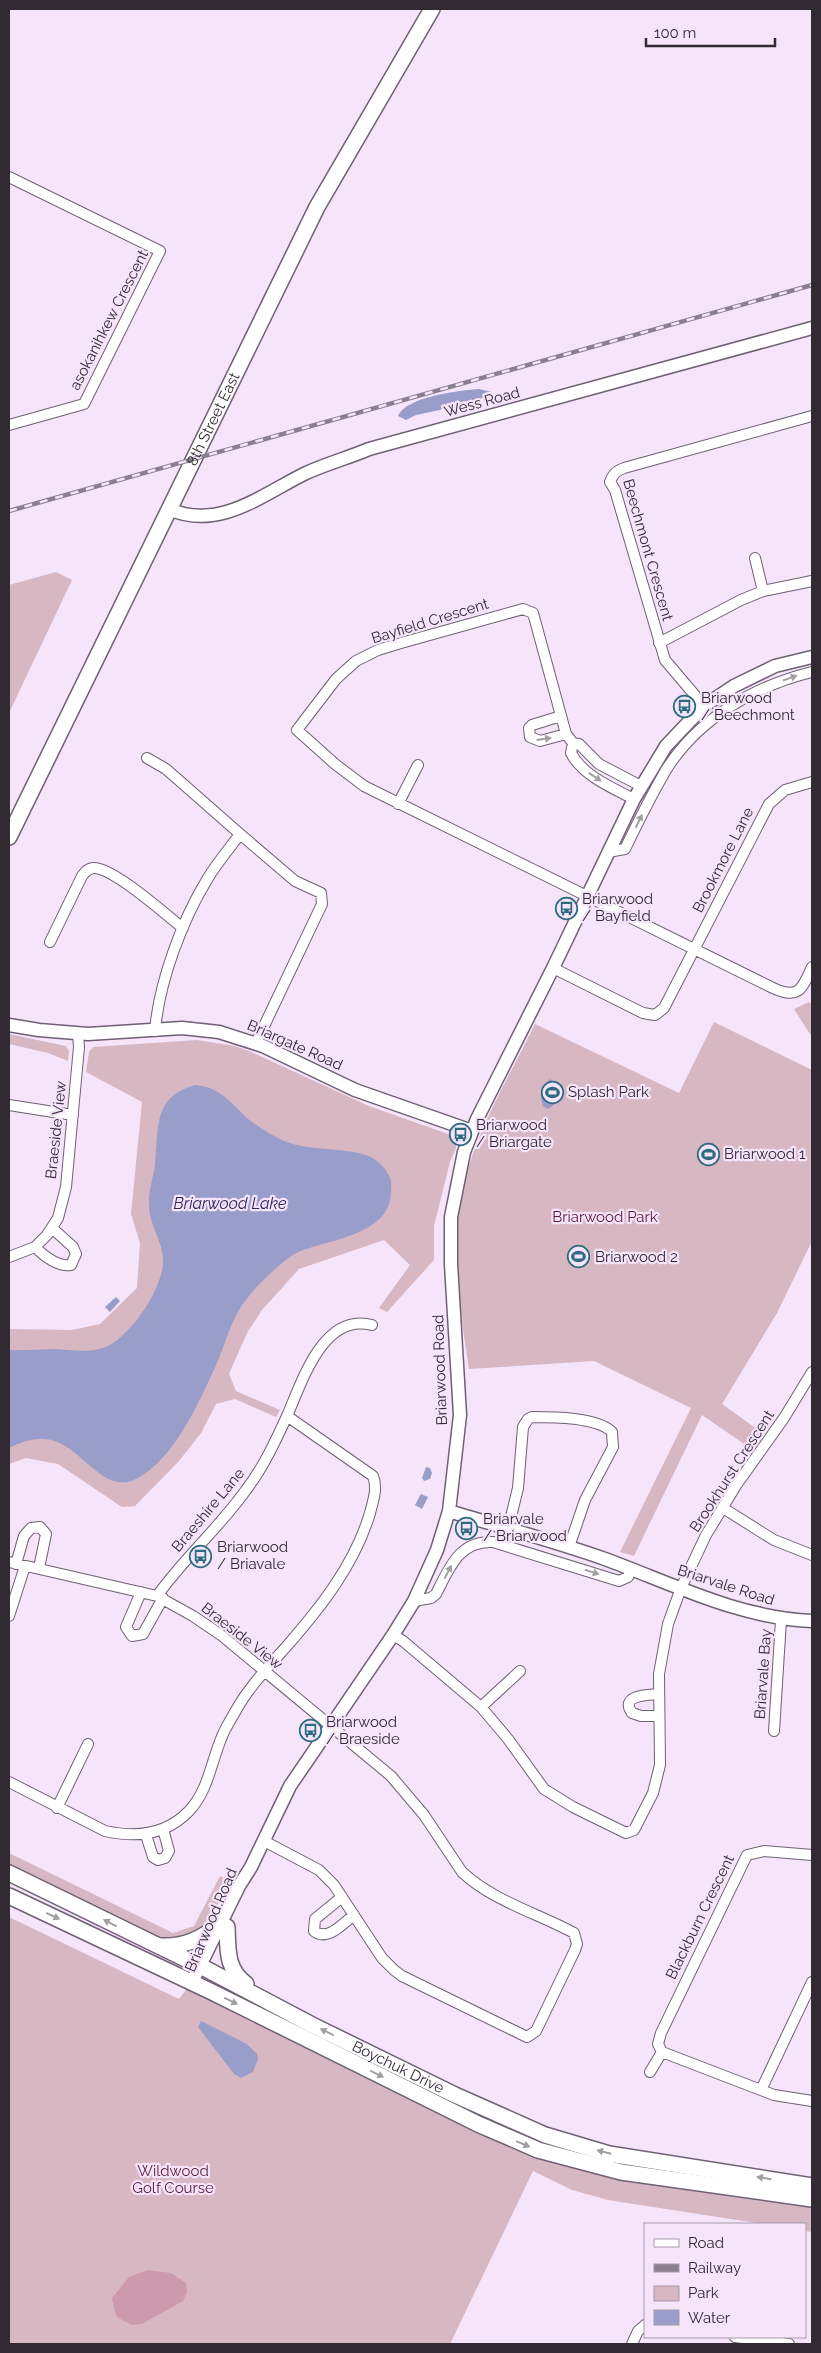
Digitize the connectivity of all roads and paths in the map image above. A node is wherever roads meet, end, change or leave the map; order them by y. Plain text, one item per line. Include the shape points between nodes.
1 (432, 9) edge
2 (9, 177) edge
3 (812, 328) edge
4 (812, 416) edge
5 (9, 425) edge
6 (169, 509) junction
7 (755, 558) dead end
8 (812, 581) edge
9 (763, 591) junction
10 (659, 643) junction
11 (812, 657) edge
12 (812, 672) edge
13 (704, 706) junction
14 (561, 716) junction
15 (570, 738) junction
16 (147, 758) dead end
17 (418, 765) dead end
18 (812, 782) edge
19 (641, 786) junction
20 (634, 799) junction
21 (398, 804) junction
22 (240, 834) junction
23 (9, 837) edge
24 (608, 852) junction
25 (586, 895) junction
26 (183, 928) junction
27 (50, 942) dead end
28 (695, 948) junction
29 (812, 967) edge
30 (553, 968) junction
31 (9, 1015) edge
32 (9, 1025) edge
33 (39, 1030) junction
34 (155, 1031) junction
35 (78, 1033) junction
36 (256, 1042) junction
37 (9, 1105) edge
38 (73, 1115) junction
39 (472, 1131) junction
40 (52, 1228) junction
41 (35, 1247) junction
42 (9, 1256) edge
43 (372, 1325) dead end
44 (812, 1372) edge
45 (287, 1416) junction
46 (722, 1508) junction
47 (449, 1511) junction
48 (508, 1529) junction
49 (569, 1547) junction
50 (812, 1555) edge
51 (17, 1564) edge
52 (39, 1568) junction
53 (631, 1568) junction
54 (681, 1588) junction
55 (141, 1592) junction
56 (160, 1597) junction
57 (414, 1601) junction
58 (9, 1616) edge
59 (781, 1620) junction
60 (812, 1622) edge
61 (393, 1635) junction
62 (520, 1671) dead end
63 (265, 1672) junction
64 (659, 1694) junction
65 (481, 1707) junction
66 (659, 1716) junction
67 (330, 1726) junction
68 (774, 1731) dead end
69 (88, 1744) dead end
70 (9, 1782) edge
71 (57, 1808) junction
72 (163, 1829) junction
73 (146, 1835) junction
74 (264, 1841) junction
75 (812, 1855) edge
76 (9, 1873) edge
77 (9, 1896) edge
78 (342, 1897) junction
79 (354, 1915) junction
80 (223, 1925) junction
81 (154, 1945) junction
82 (204, 1968) junction
83 (812, 1982) edge
84 (196, 1984) junction
85 (270, 2001) junction
86 (662, 2052) junction
87 (650, 2072) dead end
88 (761, 2090) junction
89 (812, 2101) edge
90 (812, 2186) edge
91 (812, 2199) edge
92 (644, 2326) edge
93 (743, 2338) edge
94 (632, 2344) edge
95 (789, 2344) edge

1 - 6 main road, 8th Street East via 317,207
2 - 5 street, asokanihkew Crescent via 160,251 84,404
3 - 6 street, Wess Road via 369,449 306,474 239,509 207,517 180,514
4 - 10 street, Beechmont Crescent via 624,468 612,477 610,482
6 - 23 main road, 8th Street East
7 - 9 street
8 - 9 street
9 - 10 street
10 - 13 street, Beechmont Crescent via 665,660
11 - 13 street, Briarwood Road via 754,675
24 -> 12 street via 625,849 667,768 694,736 723,710 752,693 793,676
13 - 19 street, Briarwood Road via 666,746
14 - 15 street, Bayfield Crescent
14 -> 15 street via 532,725 528,733 540,741
14 - 21 street, Bayfield Crescent via 533,613 529,610 402,642 356,661 336,679 297,730 364,786
15 - 19 street via 606,768
15 -> 20 street, Bayfield Crescent via 571,752 580,765
16 - 22 street via 166,769
17 - 21 street
18 - 28 street, Brookmore Lane via 785,790 769,804
19 - 20 street, Briarwood Road
20 - 24 street, Briarwood Road
21 - 25 street, Bayfield Crescent
22 - 26 street via 208,878
22 - 36 street via 295,880 321,893 322,904
24 - 25 street, Briarwood Road
25 - 28 street, Bayfield Crescent
25 - 30 street, Briarwood Road
26 - 27 street via 118,879 96,868 82,876
26 - 34 street via 157,1004
28 - 29 street, Bayfield Crescent via 788,994 800,990
28 - 30 street, Brookmore Lane via 664,1008 655,1015 643,1013
30 - 39 street, Briarwood Road
31 - 33 street, Briargate Road
32 - 33 street, Briargate Road
33 - 35 street, Briargate Road
34 - 35 street, Briargate Road
34 - 36 street, Briargate Road via 198,1029
35 - 38 street, Braeside View
36 - 39 street, Briargate Road via 355,1090
37 - 38 street
38 - 40 street, Braeside View via 66,1187
39 - 47 street, Briarwood Road via 457,1180 451,1217 460,1415
40 - 41 street, Braeside View
40 - 41 street via 73,1246 76,1254 71,1266 63,1266
41 - 42 street, Braeside View
43 - 45 street, Braeshire Lane via 362,1322 334,1333 315,1354
44 - 46 street, Brookhurst Crescent
45 - 56 street, Braeshire Lane via 258,1474 173,1574
45 - 63 street via 362,1467 376,1482 368,1516 343,1572 325,1600
46 - 50 street via 774,1540
46 - 54 street, Brookhurst Crescent
47 - 48 street, Briarvale Road
47 - 57 street, Briarwood Road via 437,1550
48 - 49 street, Briarvale Road
48 - 49 street via 518,1488 523,1427 528,1419 570,1418 606,1427 612,1432 613,1447 586,1500
49 - 53 street, Briarvale Road
51 - 52 street, Braeside View
51 - 52 street via 24,1536 31,1528 40,1528 46,1534
51 - 58 street
52 - 55 street, Braeside View
53 - 54 street, Briarvale Road
57 -> 53 street via 436,1594 456,1556 468,1547 484,1542 619,1580 628,1577
54 - 59 street, Briarvale Road
54 - 64 street, Brookhurst Crescent via 663,1646
55 - 56 street, Braeside View
55 - 56 street, Braeshire Lane via 126,1627 132,1636 144,1634
56 - 63 street, Braeside View via 220,1635
57 - 61 street, Briarwood Road
59 - 60 street, Briarvale Road
59 - 68 street, Briarvale Bay
61 - 65 street
61 - 67 street, Briarwood Road
62 - 65 street
63 - 67 street, Braeside View
63 - 72 street via 240,1704 221,1738 197,1801 188,1812
64 - 66 street, Brookhurst Crescent
64 - 66 street via 634,1697 629,1706 638,1716
65 - 66 street, Brookhurst Crescent via 544,1789 626,1833 638,1826 660,1765
67 - 74 street, Briarwood Road via 290,1786
67 - 79 street, Braeside View via 409,1795 462,1872 487,1891 574,1934 577,1944 536,2031 526,2037 402,1976 382,1958
69 - 71 street
70 - 71 street
71 - 73 street via 105,1831
72 - 73 street
72 - 73 street via 169,1851 165,1858 158,1860 153,1857
74 - 78 street via 319,1870
74 - 80 street, Briarwood Road via 251,1867 248,1883
75 - 86 street, Blackburn Crescent via 764,1851 747,1855 661,2033 658,2044
81 -> 76 main road, Boychuk Drive
77 -> 84 main road, Boychuk Drive
78 - 79 street
78 - 79 street via 315,1920 314,1931 328,1935
80 - 81 main road via 185,1944
80 - 82 street, Briarwood Road
80 - 85 main road via 234,1972
81 - 82 main road, Boychuk Drive
82 - 84 street, Briarwood Road
82 - 85 main road, Boychuk Drive
83 - 88 street
84 -> 91 main road, Boychuk Drive via 478,2124 538,2150 621,2172
90 -> 85 main road, Boychuk Drive via 626,2157 558,2140 523,2127 312,2025
86 - 87 street, Blackburn Crescent
86 - 88 street
88 - 89 street
92 - 94 street
93 - 95 street

